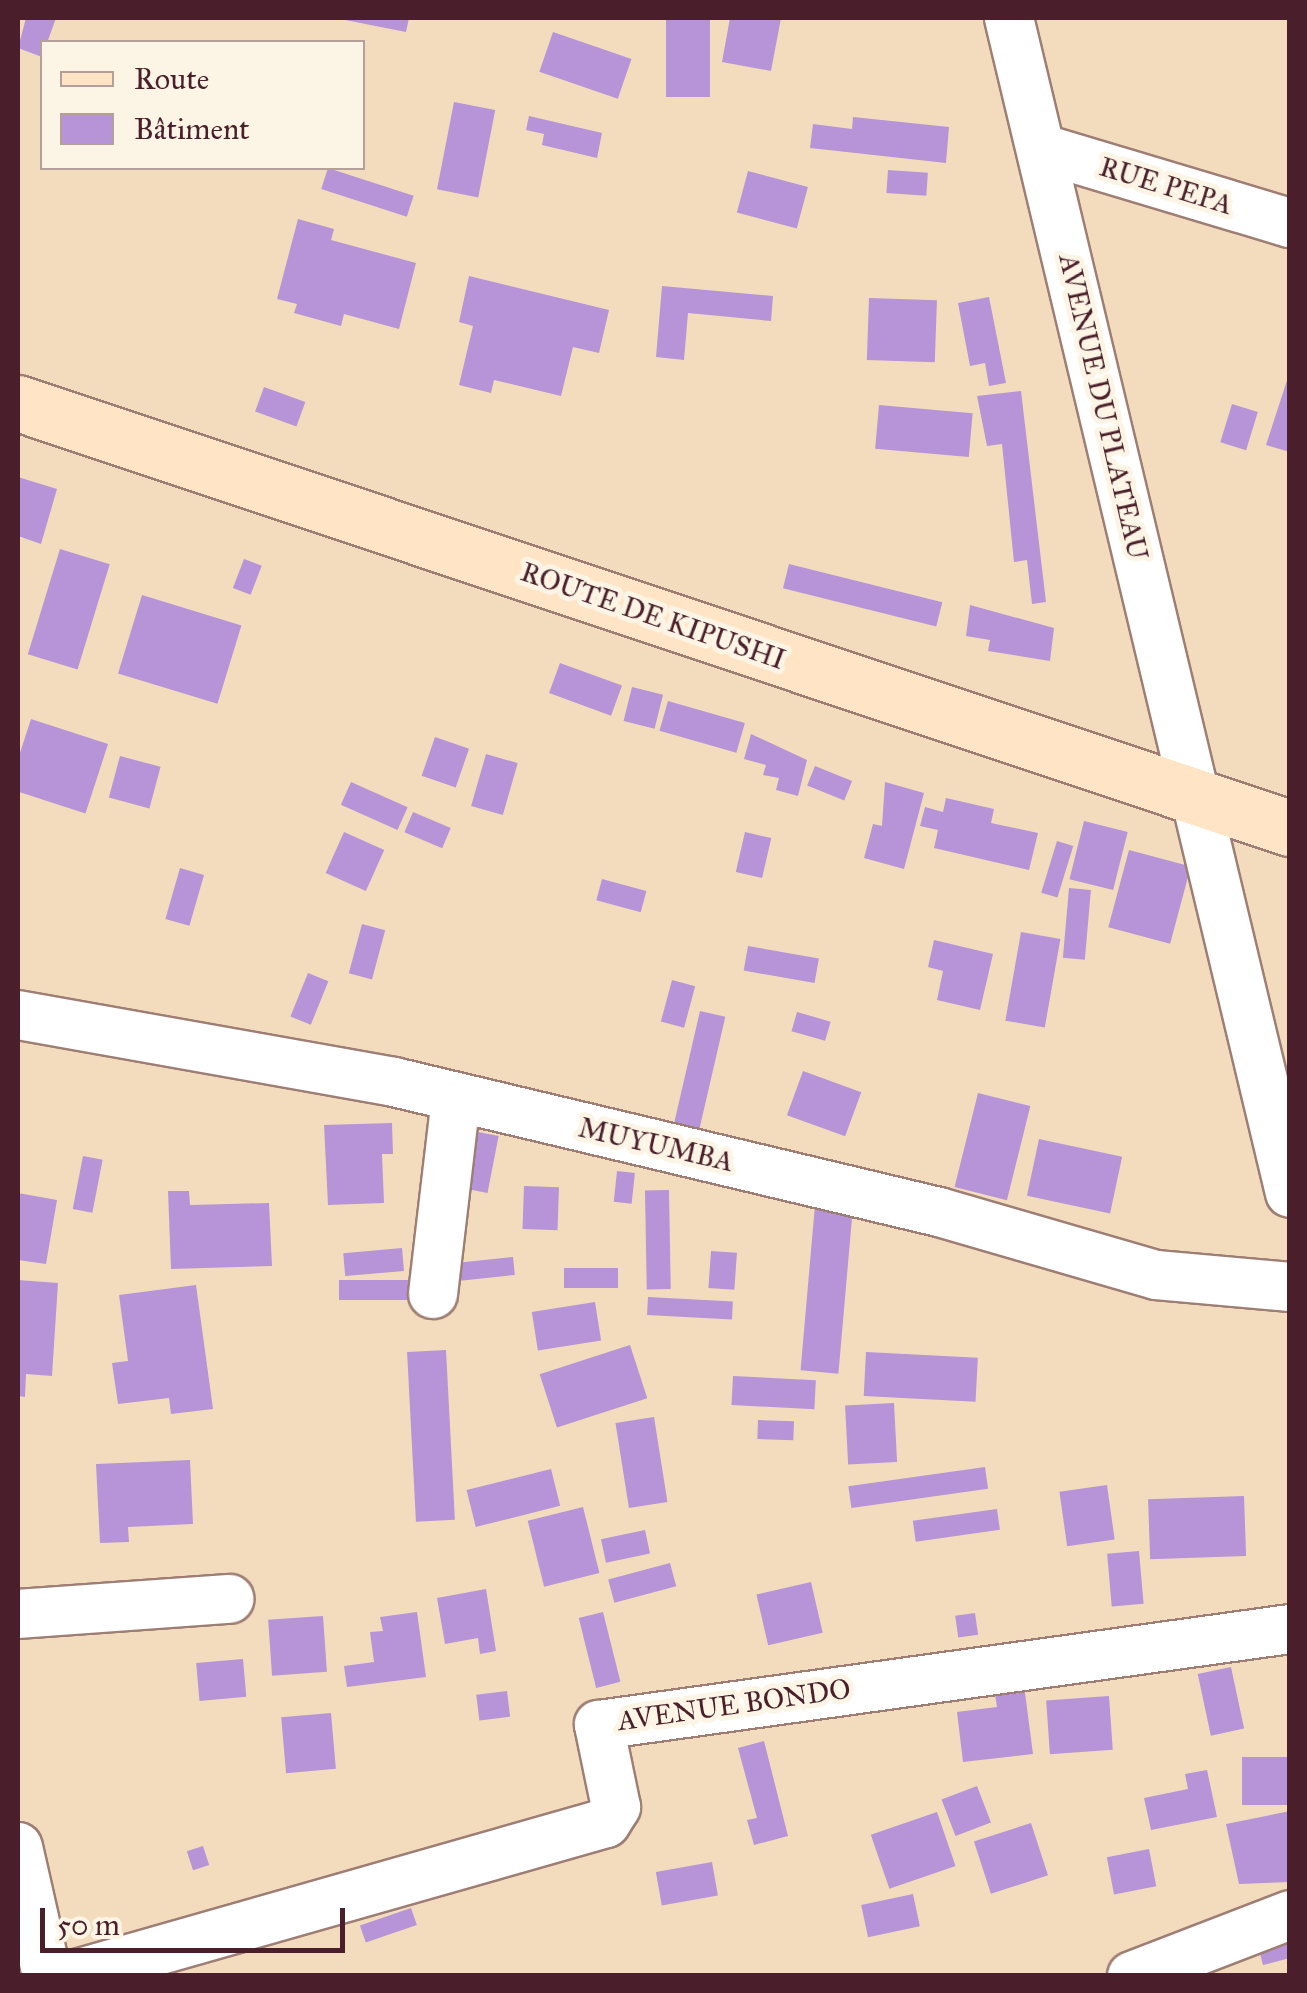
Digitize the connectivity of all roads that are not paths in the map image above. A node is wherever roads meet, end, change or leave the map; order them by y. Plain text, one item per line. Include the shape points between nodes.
1 (1009, 18) edge
2 (1042, 149) junction
3 (1290, 224) edge
4 (18, 403) edge
5 (1195, 798) junction
6 (1290, 828) edge
7 (18, 1015) edge
8 (456, 1098) junction
9 (1290, 1194) edge
10 (1290, 1286) edge
11 (433, 1294) dead end
12 (230, 1599) dead end
13 (18, 1614) edge
14 (1290, 1628) edge
15 (18, 1846) edge
16 (1290, 1915) edge
17 (48, 1976) edge
18 (70, 1976) edge
19 (1132, 1976) edge

1 - 2 street, AVENUE DU PLATEAU
2 - 3 street, RUE PEPA
2 - 5 street, AVENUE DU PLATEAU
4 - 5 main road, ROUTE DE KIPUSHI
5 - 6 main road, ROUTE DE KIPUSHI
5 - 9 street, AVENUE DU PLATEAU
7 - 8 street, MUYUMBA
8 - 10 street, MUYUMBA via 939,1212 1156,1275
8 - 11 street
12 - 13 street
14 - 18 street, AVENUE BONDO via 600,1725 616,1808 606,1823
15 - 17 street
16 - 19 street

